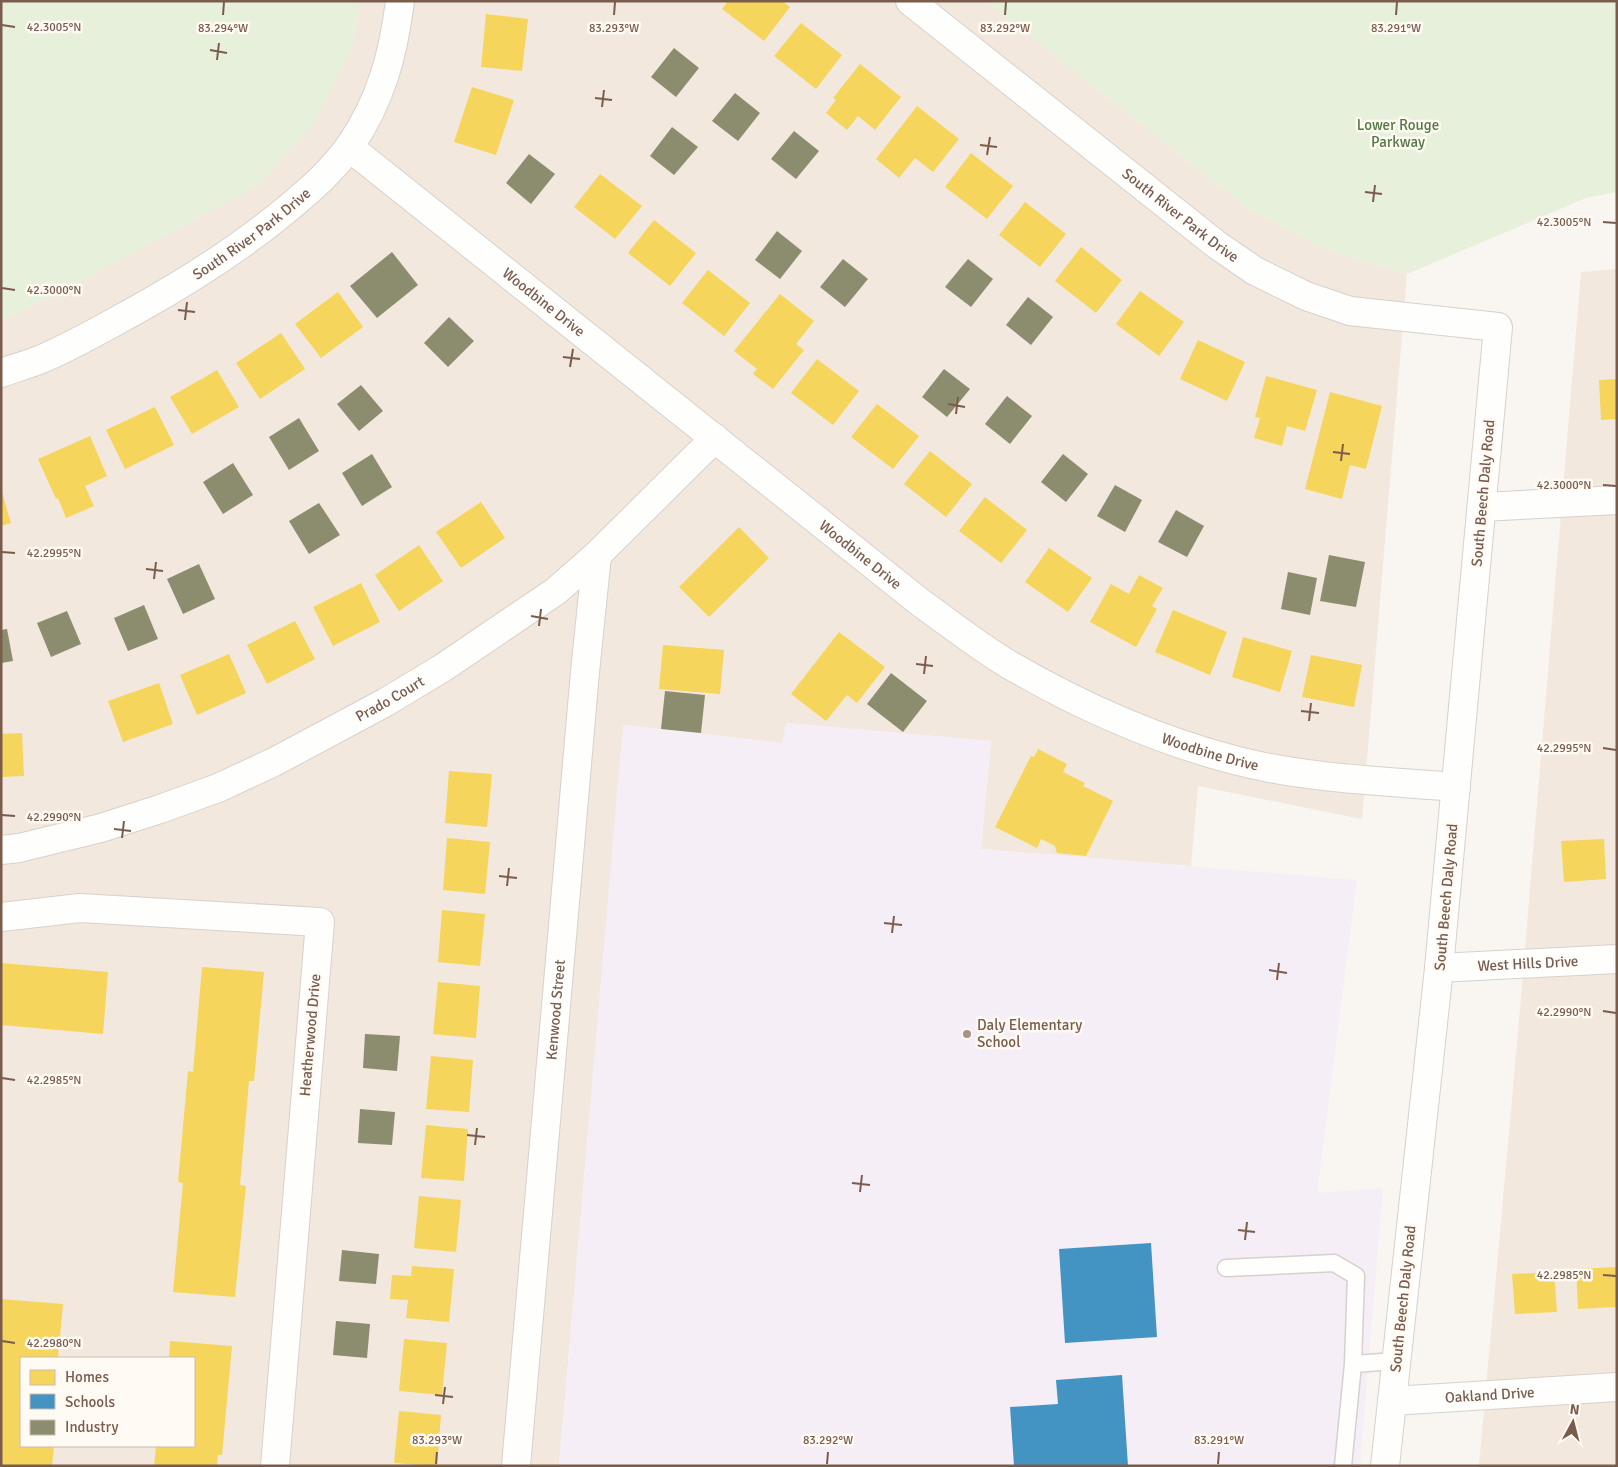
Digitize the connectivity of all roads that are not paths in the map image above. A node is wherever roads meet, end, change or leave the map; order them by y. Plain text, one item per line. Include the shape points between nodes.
1 (400, 1) edge
2 (910, 1) edge
3 (349, 147) junction
4 (1498, 327) joint
5 (1, 373) edge
6 (715, 438) junction
7 (1617, 500) edge
8 (1482, 507) junction
9 (597, 554) junction
10 (1456, 787) junction
11 (1, 850) edge
12 (1, 917) edge
13 (1617, 959) edge
14 (1439, 968) junction
15 (1226, 1268) dead end
16 (1396, 1362) junction
17 (1353, 1364) junction
18 (1617, 1387) edge
19 (1392, 1402) junction
20 (275, 1466) edge
21 (516, 1466) edge
22 (1343, 1466) edge
23 (1386, 1466) edge

1 - 3 street, South River Park Drive via 396,36 386,75 370,113
2 - 4 street, South River Park Drive via 1217,245 1255,271 1306,296 1350,310
3 - 5 street, South River Park Drive via 316,185 256,236 179,286 100,330 43,358
3 - 6 street, Woodbine Drive
4 - 8 street, South Beech Daly Road
6 - 9 street, Prado Court
6 - 10 street, Woodbine Drive via 921,603 1006,663 1080,704 1158,737 1239,761 1322,776
7 - 8 street
8 - 10 street, South Beech Daly Road
9 - 11 street, Prado Court via 556,591 444,668 274,762 160,810 101,828
9 - 21 street, Kenwood Street
10 - 14 street, South Beech Daly Road
12 - 20 street, Heatherwood Drive via 80,908 320,922
13 - 14 street, West Hills Drive
14 - 16 street, South Beech Daly Road
15 - 17 lane via 1334,1263 1356,1276
16 - 17 lane
16 - 19 street, South Beech Daly Road
17 - 22 lane
18 - 19 street, Oakland Drive
19 - 23 street, South Beech Daly Road

